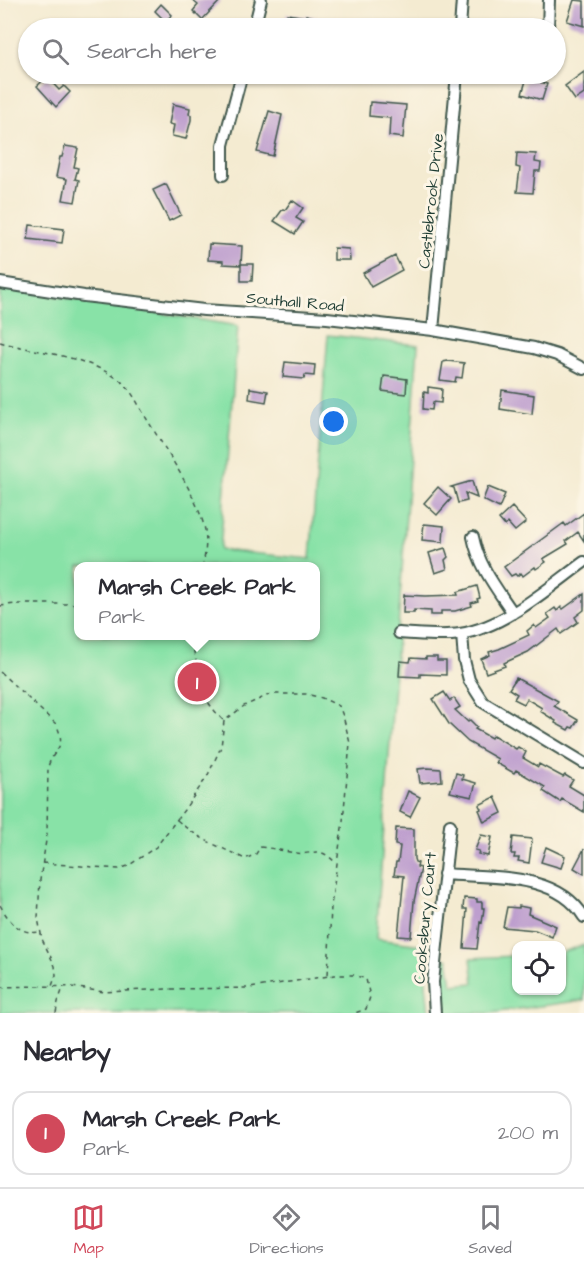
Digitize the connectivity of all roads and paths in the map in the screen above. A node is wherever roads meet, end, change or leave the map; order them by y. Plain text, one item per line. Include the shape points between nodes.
1 (261, 0) edge
2 (462, 0) edge
3 (549, 0) edge
4 (256, 18) edge
5 (461, 18) edge
6 (548, 18) edge
7 (239, 84) edge
8 (456, 84) edge
9 (223, 175) dead end
10 (0, 283) edge
11 (433, 330) junction
12 (0, 342) edge
13 (584, 369) edge
14 (473, 537) dead end
15 (204, 562) edge
16 (584, 562) edge
17 (74, 604) edge
18 (0, 606) edge
19 (513, 614) junction
20 (399, 633) dead end
21 (462, 634) junction
22 (188, 640) edge
23 (0, 672) edge
24 (224, 721) junction
25 (584, 763) edge
26 (176, 820) junction
27 (450, 825) dead end
28 (43, 863) junction
29 (336, 863) junction
30 (444, 874) junction
31 (0, 905) edge
32 (584, 917) edge
33 (40, 932) junction
34 (328, 976) junction
35 (0, 987) edge
36 (52, 987) junction
37 (63, 987) junction
38 (56, 1013) edge
39 (354, 1013) edge
40 (435, 1013) edge

1 - 4 street
2 - 5 street
3 - 6 street
7 - 9 street via 224,145
8 - 11 street, Castlebrook Drive
10 - 11 street, Southall Road via 204,310
11 - 13 street, Southall Road via 534,348
12 - 15 path via 92,365 120,380 177,468 194,503 204,528 207,546
14 - 19 street via 483,568
16 - 19 street
17 - 18 path
19 - 21 street
20 - 21 street
21 - 25 street via 469,680 483,702
22 - 24 path via 202,689
23 - 28 path via 60,732 60,744 48,767
24 - 26 path via 221,747 207,777
24 - 29 path via 244,706 271,694 306,694 339,706 350,743
26 - 28 path via 156,847 119,869
26 - 29 path via 207,843 245,859 260,847 298,854 315,851 327,854
27 - 30 street, Cooksbury Court
28 - 33 path via 38,902
29 - 34 path
30 - 32 street via 530,882 553,889 578,907
30 - 40 street, Cooksbury Court via 434,982
31 - 33 path via 19,929
33 - 36 path via 55,966
34 - 37 path via 250,988 104,992
34 - 39 path via 354,975 366,979 368,1005
35 - 36 path
36 - 37 path
37 - 38 path

